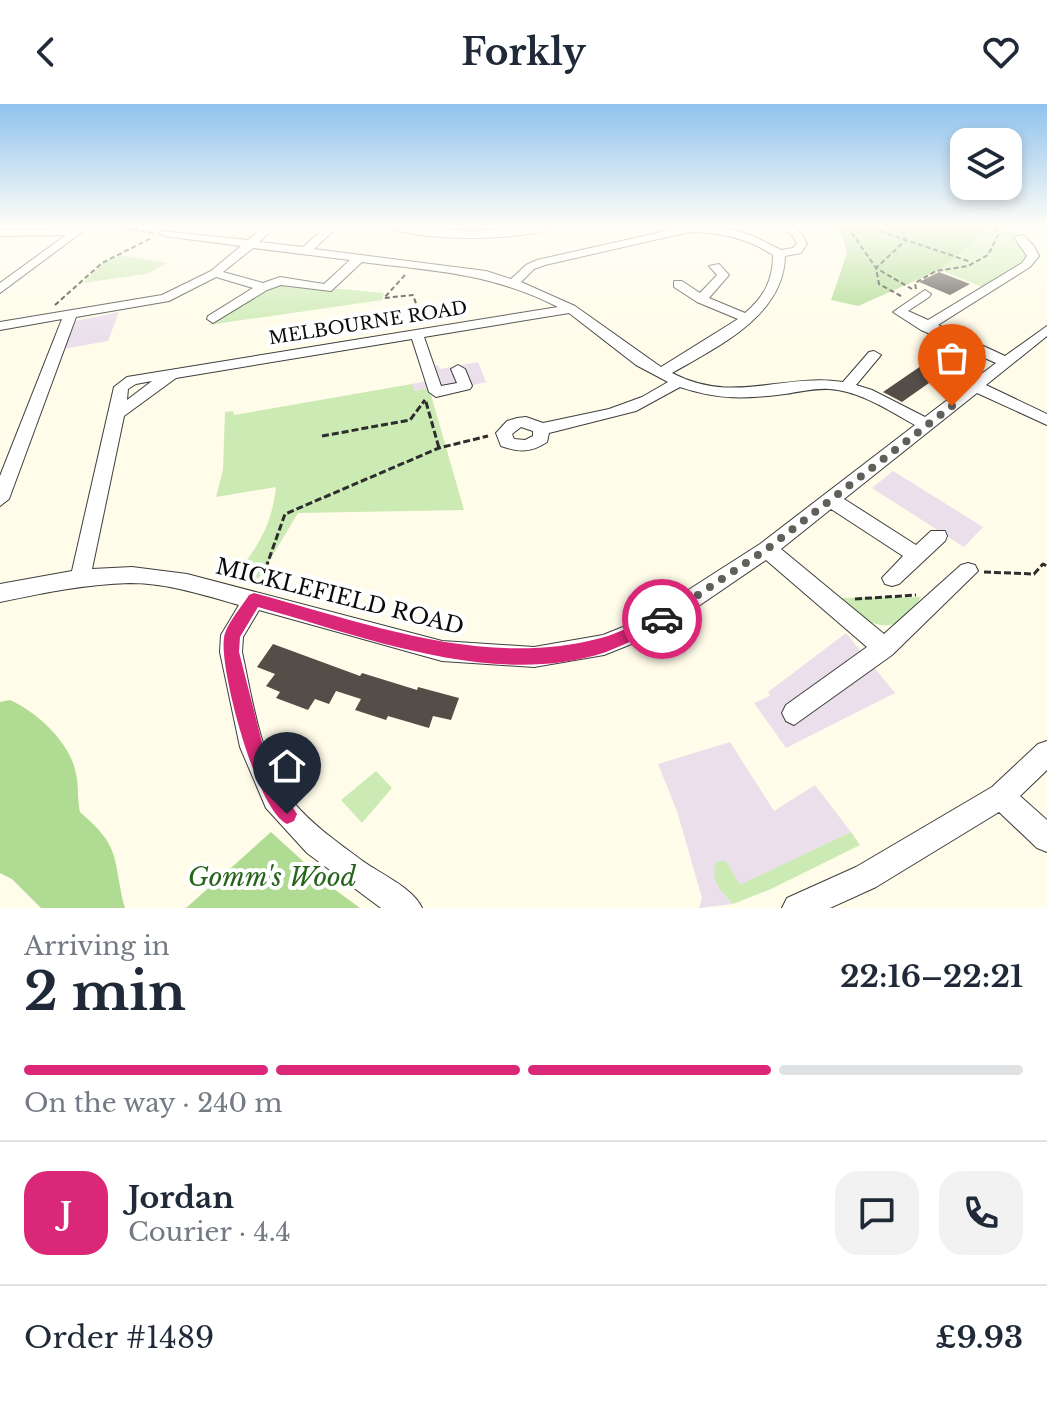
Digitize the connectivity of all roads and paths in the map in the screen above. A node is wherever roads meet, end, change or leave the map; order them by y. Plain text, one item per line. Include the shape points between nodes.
1 (417, 263) edge
2 (34, 264) edge
3 (102, 264) edge
4 (227, 264) edge
5 (353, 264) edge
6 (420, 264) edge
7 (538, 264) edge
8 (781, 264) edge
9 (873, 264) edge
10 (881, 264) edge
11 (967, 264) edge
12 (1027, 264) edge
13 (715, 266) dead end
14 (876, 268) junction
15 (215, 273) junction
16 (514, 283) junction
17 (678, 284) dead end
18 (902, 285) dead end
19 (263, 287) junction
20 (0, 289) edge
21 (889, 290) dead end
22 (920, 293) joint
23 (701, 299) junction
24 (571, 309) junction
25 (70, 315) junction
26 (747, 318) junction
27 (213, 319) dead end
28 (36, 320) junction
29 (0, 326) edge
30 (926, 327) junction
31 (1047, 330) edge
32 (422, 334) junction
33 (874, 355) dead end
34 (1006, 362) junction
35 (458, 369) dead end
36 (660, 374) junction
37 (678, 382) junction
38 (847, 387) junction
39 (977, 387) junction
40 (1047, 420) edge
41 (928, 425) junction
42 (504, 433) joint
43 (322, 436) dead end
44 (439, 448) junction
45 (0, 499) edge
46 (832, 500) junction
47 (938, 536) dead end
48 (767, 549) junction
49 (916, 555) junction
50 (1047, 566) edge
51 (968, 571) joint
52 (80, 578) junction
53 (892, 578) dead end
54 (0, 593) edge
55 (254, 600) junction
56 (828, 601) junction
57 (927, 611) junction
58 (884, 648) junction
59 (794, 713) dead end
60 (1047, 753) edge
61 (1001, 796) junction
62 (1047, 838) edge
63 (407, 908) edge
64 (797, 908) edge

1 - 32 path via 384,298 413,295
2 - 20 street
3 - 28 path
4 - 15 street
5 - 19 street via 327,288 280,281
6 - 16 street
7 - 16 street
8 - 26 street via 772,292
9 - 14 path
10 - 14 path
11 - 22 path via 915,283
12 - 30 street
13 - 23 street via 723,275
14 - 18 path
14 - 21 path via 879,284
15 - 19 street
15 - 25 street via 165,298
16 - 24 street
17 - 23 street
19 - 27 street
22 - 30 street via 899,312
23 - 26 street
24 - 32 street, MELBOURNE ROAD
24 - 36 street
25 - 28 street
25 - 45 street
26 - 36 street
28 - 29 street
30 - 34 street
31 - 34 street, MICKLEFIELD ROAD
32 - 35 street via 436,392 465,386
32 - 52 street, MELBOURNE ROAD via 172,374 117,414
33 - 38 street
34 - 39 street, MICKLEFIELD ROAD
36 - 37 street
37 - 38 street via 735,394 826,384
37 - 42 street via 664,395 541,429 541,438 532,446 507,442
38 - 41 street
39 - 40 street
39 - 41 street, MICKLEFIELD ROAD
41 - 46 street, MICKLEFIELD ROAD
42 - 44 path
43 - 44 path via 410,420 425,400
44 - 55 path via 285,514
46 - 48 street, MICKLEFIELD ROAD
46 - 49 street
47 - 49 street
48 - 55 street, MICKLEFIELD ROAD via 651,626 604,645 534,657 442,651
48 - 56 street
49 - 53 street
50 - 51 path via 1034,574
51 - 57 street
52 - 54 street, MICKLEFIELD ROAD
52 - 55 street, MICKLEFIELD ROAD via 132,575 187,582
55 - 63 street via 232,635 231,652 269,788 287,814 327,850
56 - 57 path via 916,595
56 - 58 street
57 - 58 street
58 - 59 street
60 - 61 street
61 - 62 street
61 - 64 street via 866,877

